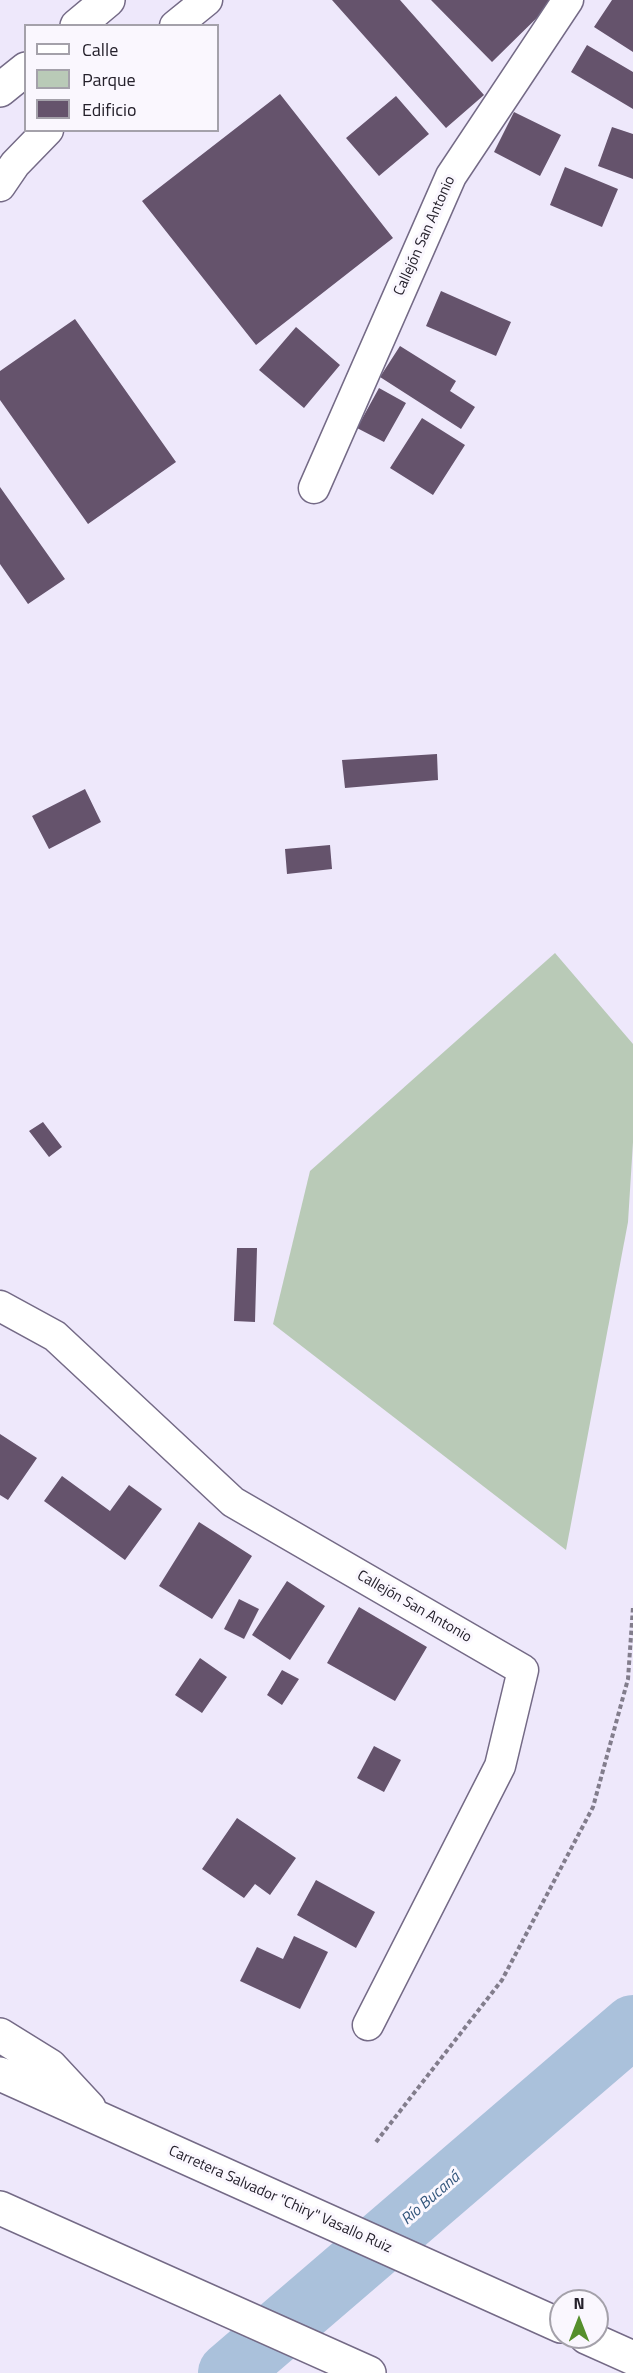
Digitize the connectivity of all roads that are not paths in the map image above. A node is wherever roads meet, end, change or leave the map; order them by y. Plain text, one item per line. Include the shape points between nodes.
1 (108, 0) edge
2 (207, 0) edge
3 (568, 0) edge
4 (79, 24) edge
5 (177, 24) edge
6 (24, 71) edge
7 (0, 90) edge
8 (46, 132) edge
9 (0, 186) edge
10 (314, 488) dead end
11 (0, 1306) edge
12 (368, 2025) dead end
13 (0, 2035) edge
14 (0, 2074) edge
15 (98, 2118) junction
16 (0, 2208) edge
17 (549, 2321) edge
18 (609, 2347) edge
19 (633, 2358) edge
20 (369, 2373) edge

1 - 4 main road
2 - 5 street
3 - 10 street, Callejón San Antonio via 451,176
6 - 7 main road
8 - 9 street
11 - 12 street, Callejón San Antonio via 55,1336 233,1502 523,1670 500,1766
13 - 15 main road via 50,2066
14 - 15 main road, Carretera Salvador "Chiry" Vasallo Ruiz
15 - 17 main road, Carretera Salvador "Chiry" Vasallo Ruiz
16 - 20 main road
18 - 19 main road

